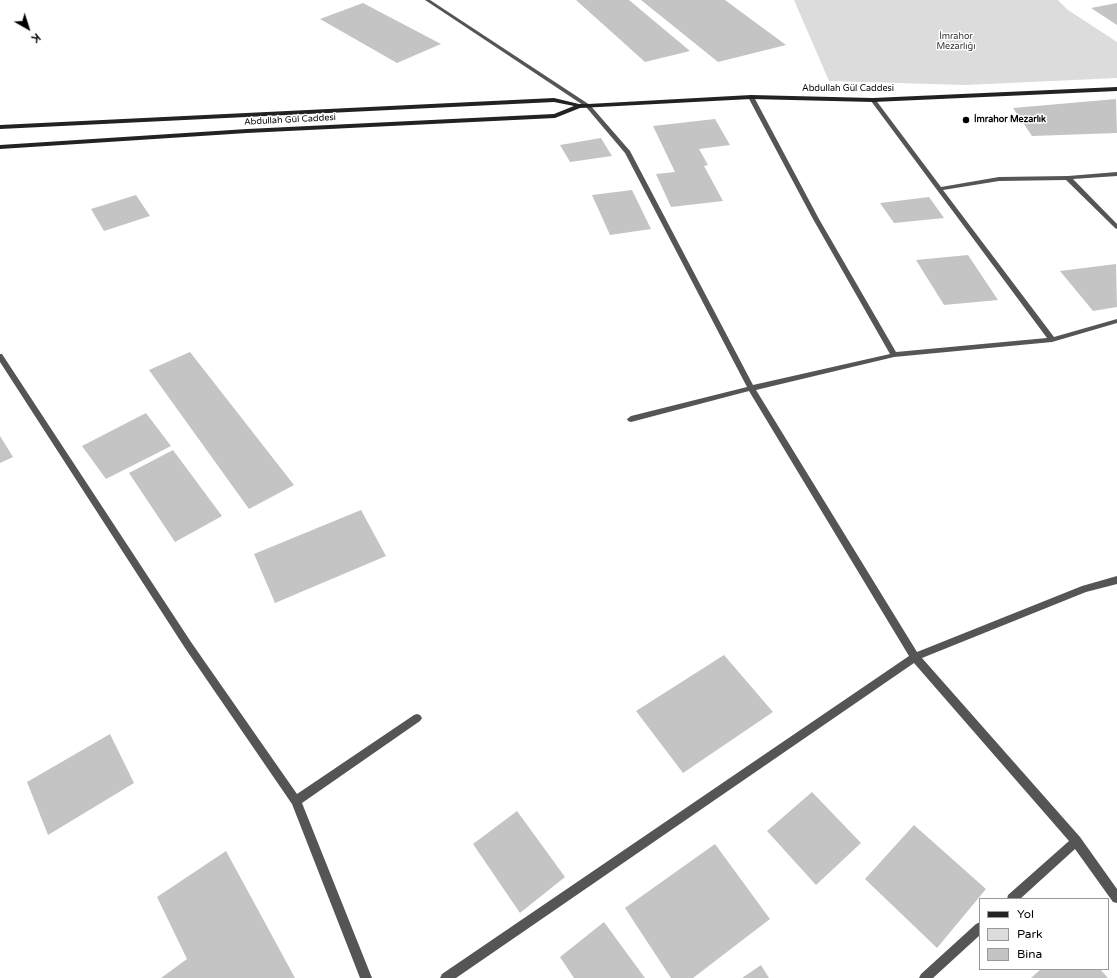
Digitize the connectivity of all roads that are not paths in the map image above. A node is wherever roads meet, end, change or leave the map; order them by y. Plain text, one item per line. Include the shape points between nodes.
1 (427, 0) edge
2 (1117, 89) edge
3 (751, 97) junction
4 (874, 100) junction
5 (579, 106) junction
6 (588, 106) junction
7 (0, 127) edge
8 (0, 147) edge
9 (1117, 174) edge
10 (1068, 178) junction
11 (941, 189) junction
12 (1117, 227) edge
13 (1117, 321) edge
14 (1052, 340) junction
15 (894, 355) junction
16 (0, 356) edge
17 (751, 388) junction
18 (630, 419) dead end
19 (1117, 580) edge
20 (915, 656) junction
21 (417, 718) dead end
22 (296, 801) junction
23 (1076, 841) junction
24 (1013, 898) edge
25 (1117, 898) edge
26 (979, 929) edge
27 (366, 978) edge
28 (446, 978) edge
29 (924, 978) edge

1 - 6 street
2 - 4 street, Abdullah Gül Caddesi
3 - 4 street, Abdullah Gül Caddesi
3 - 6 street, Abdullah Gül Caddesi
3 - 15 street via 816,219
4 - 11 street
5 - 6 street, Abdullah Gül Caddesi
5 - 7 street, Abdullah Gül Caddesi via 554,100
5 - 8 street, Abdullah Gül Caddesi via 555,116 247,131
6 - 17 street via 628,152
9 - 10 street
10 - 11 street via 999,178
10 - 12 street
11 - 14 street
13 - 14 street
14 - 15 street
15 - 17 street
16 - 22 street via 188,645
17 - 18 street
17 - 20 street
19 - 20 street via 1084,589
20 - 23 street
20 - 28 street
21 - 22 street
22 - 27 street
23 - 24 street
23 - 25 street
26 - 29 street

